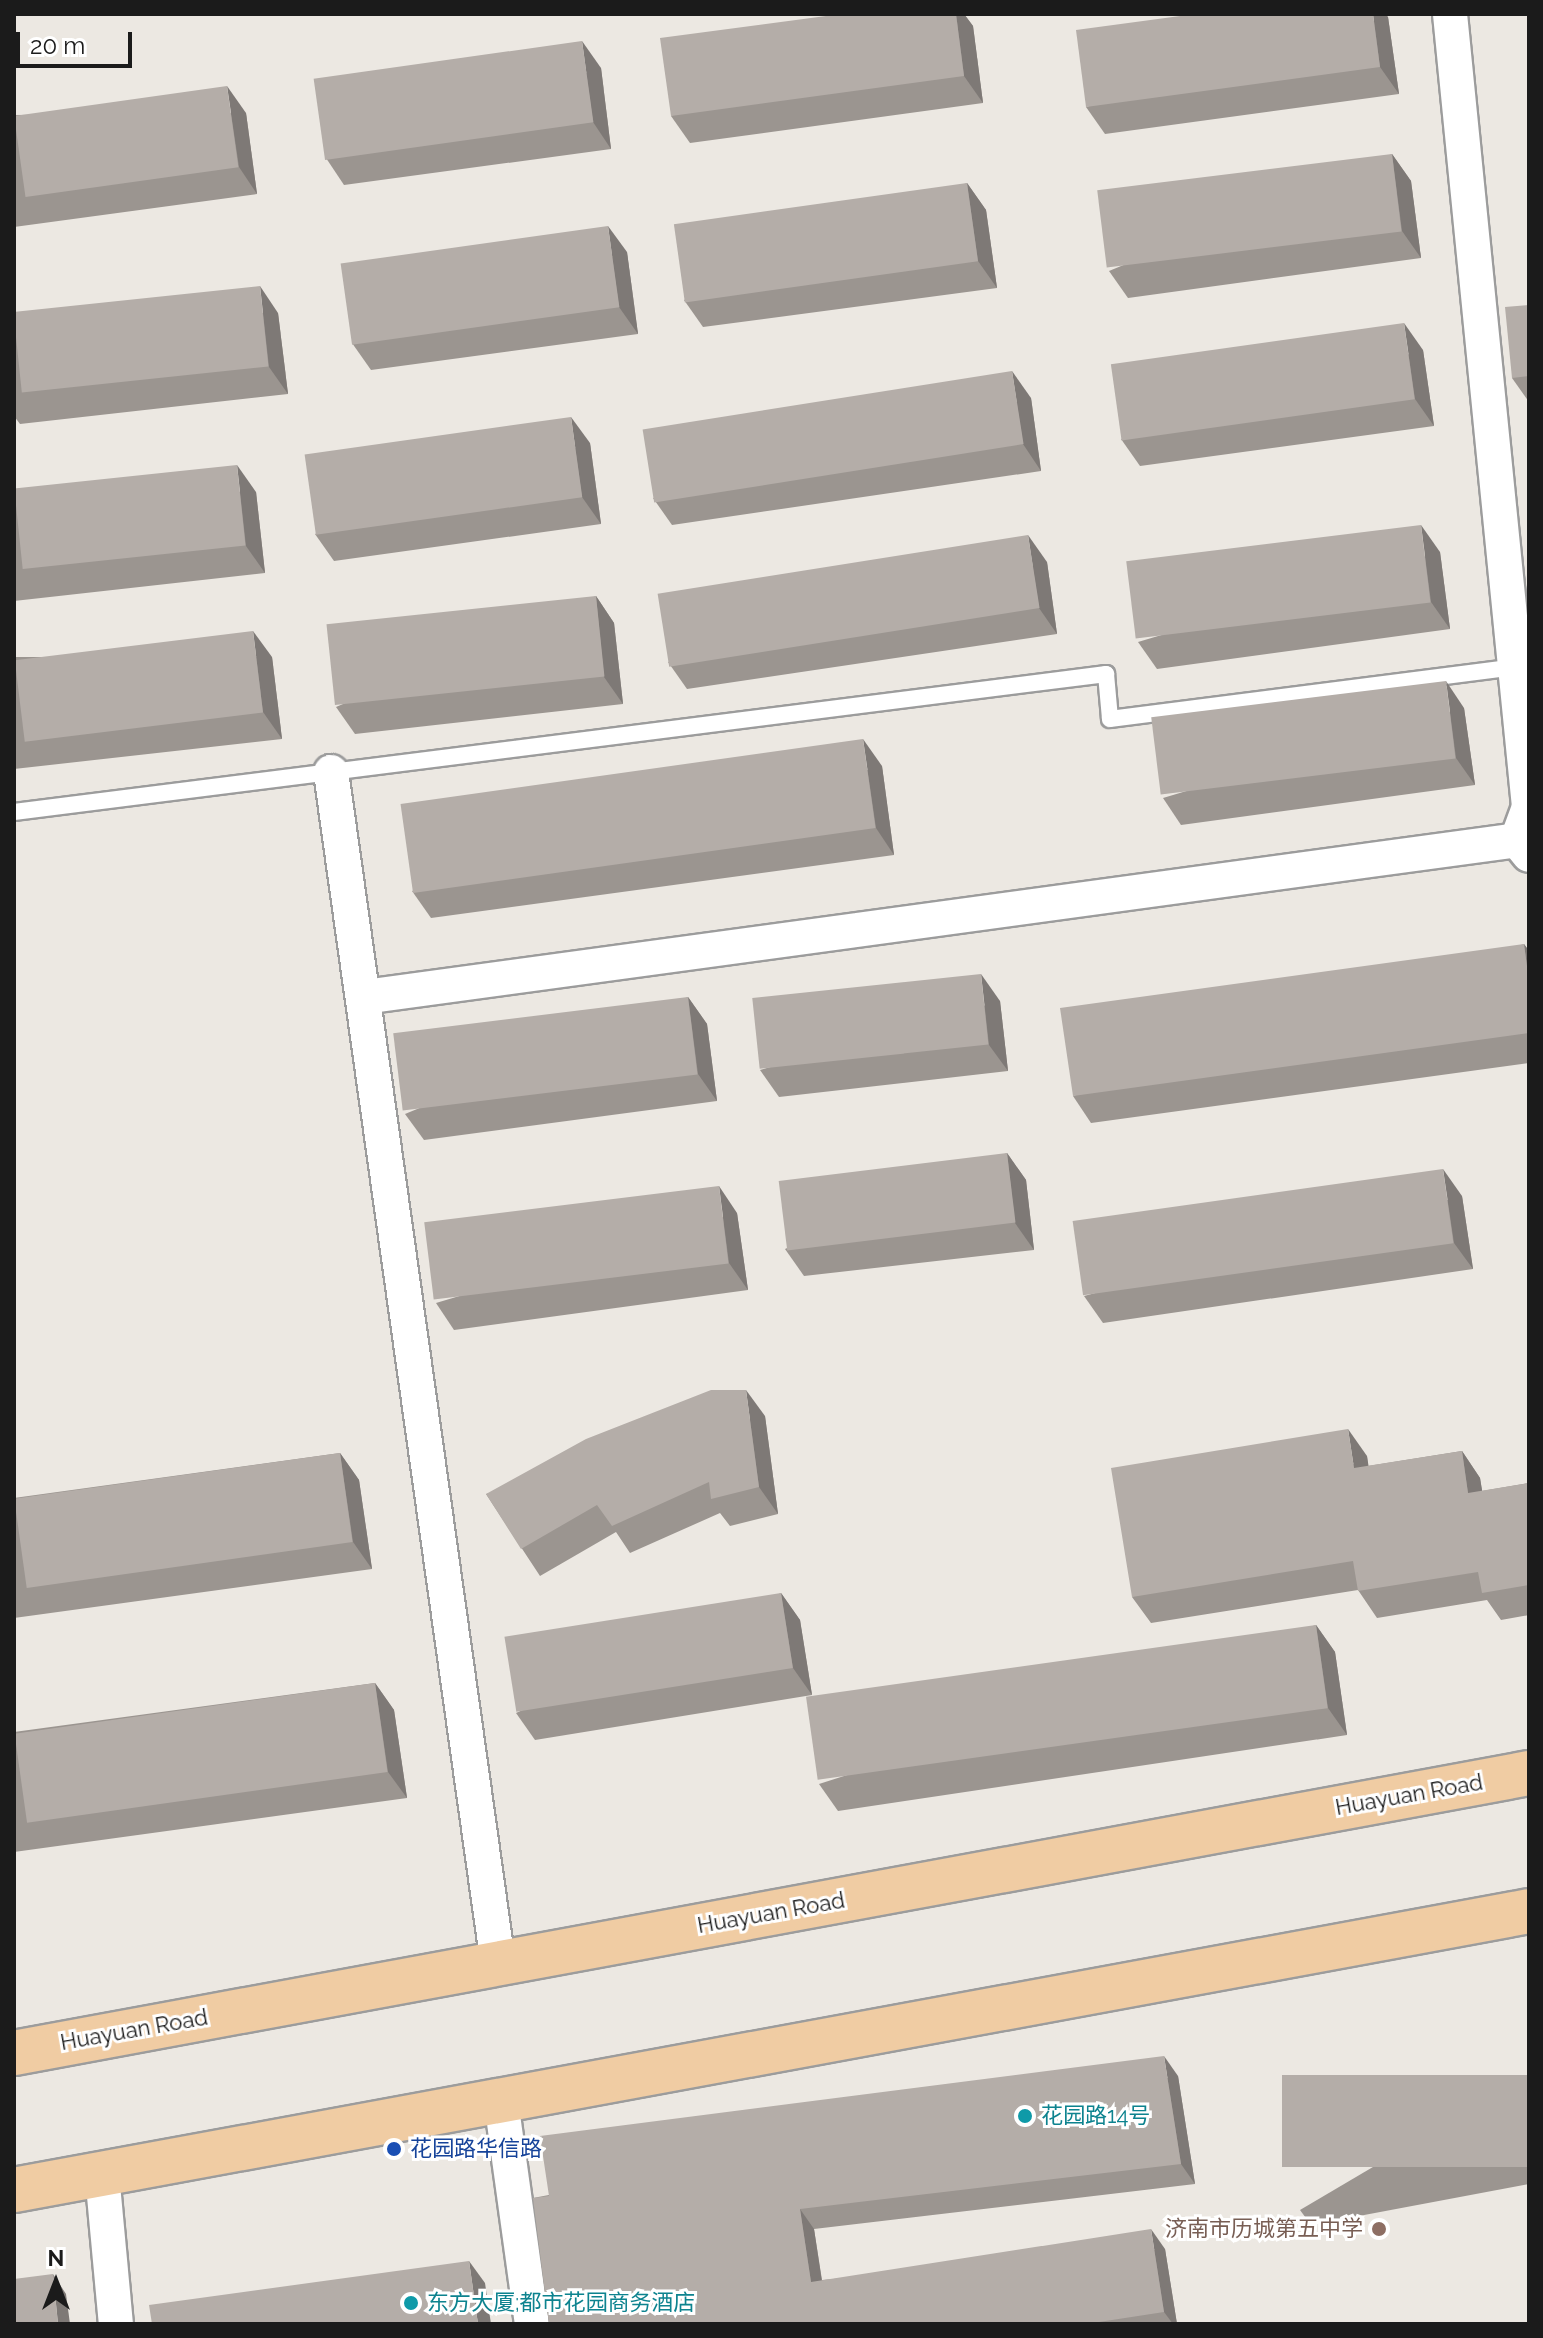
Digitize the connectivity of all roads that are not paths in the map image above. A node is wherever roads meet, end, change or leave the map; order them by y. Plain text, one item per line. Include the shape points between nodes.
1 (1450, 14) edge
2 (1515, 667) junction
3 (331, 772) junction
4 (14, 812) edge
5 (1523, 848) edge
6 (364, 997) junction
7 (1529, 1773) edge
8 (1529, 1911) edge
9 (498, 1963) junction
10 (14, 2053) edge
11 (501, 2101) junction
12 (102, 2174) junction
13 (14, 2190) edge
14 (116, 2324) edge
15 (532, 2324) edge

1 - 2 street
2 - 3 lane via 1110,719 1106,674
2 - 5 street via 1529,807
3 - 4 lane
3 - 6 street
5 - 6 street
6 - 9 street
7 - 9 main road, Huayuan Road
8 - 11 main road
9 - 10 main road, Huayuan Road
11 - 12 main road
11 - 15 street
12 - 13 main road
12 - 14 street

